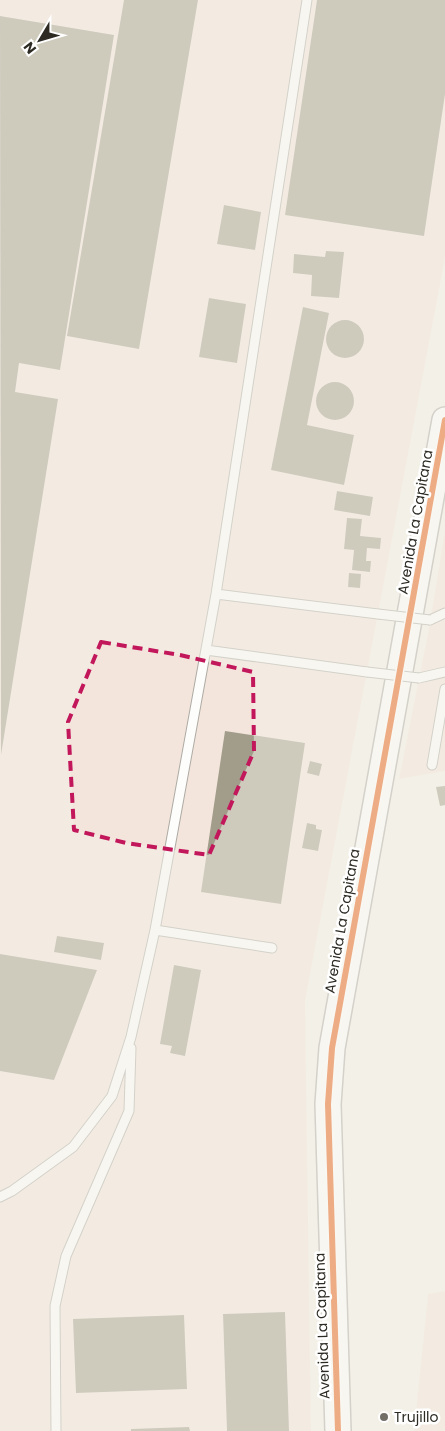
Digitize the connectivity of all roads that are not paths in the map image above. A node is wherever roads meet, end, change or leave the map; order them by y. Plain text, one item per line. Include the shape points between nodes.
1 (308, 0) edge
2 (445, 420) edge
3 (216, 594) junction
4 (445, 614) edge
5 (206, 650) junction
6 (445, 672) edge
7 (445, 689) edge
8 (432, 765) dead end
9 (155, 930) junction
10 (272, 948) dead end
11 (131, 1037) junction
12 (0, 1197) edge
13 (56, 1431) edge
14 (338, 1431) edge

1 - 3 lane
2 - 14 street, Avenida La Capitana via 332,1048 328,1104
3 - 4 lane, bridge via 430,620
3 - 5 lane
5 - 6 lane, bridge via 419,678
5 - 9 lane
7 - 8 lane
9 - 10 lane
9 - 11 lane
11 - 12 lane via 112,1096 73,1147
11 - 13 lane via 129,1112 66,1256 55,1306

